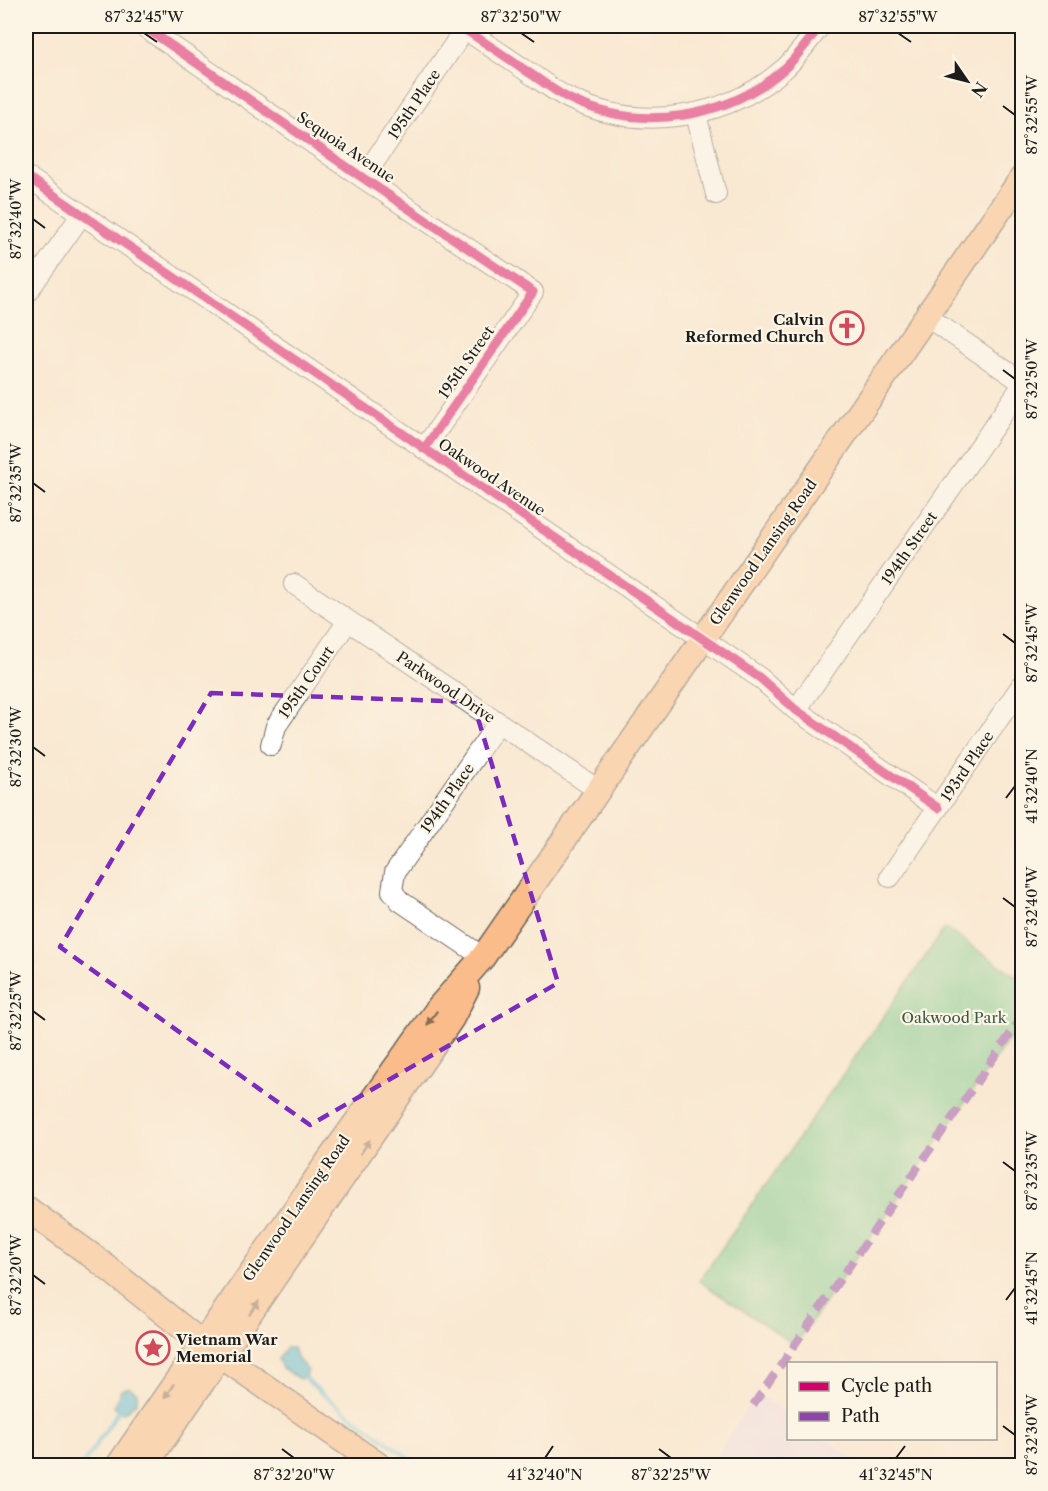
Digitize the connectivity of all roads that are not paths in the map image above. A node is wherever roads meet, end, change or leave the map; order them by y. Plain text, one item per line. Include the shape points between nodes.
1 (143, 26) edge
2 (820, 26) edge
3 (462, 27) edge
4 (696, 114) junction
5 (26, 176) edge
6 (363, 178) junction
7 (1023, 178) edge
8 (716, 194) dead end
9 (82, 214) junction
10 (533, 292) joint
11 (26, 294) edge
12 (927, 316) junction
13 (1023, 384) edge
14 (424, 449) junction
15 (294, 585) dead end
16 (348, 621) junction
17 (703, 639) junction
18 (1023, 685) edge
19 (796, 710) junction
20 (498, 723) junction
21 (271, 745) dead end
22 (598, 790) junction
23 (938, 808) junction
24 (890, 877) dead end
25 (483, 957) junction
26 (26, 1208) edge
27 (211, 1349) junction
28 (118, 1466) edge
29 (145, 1466) edge
30 (380, 1466) edge

1 - 6 street, Sequoia Avenue
2 - 4 street via 794,59 772,78 749,94
3 - 4 street via 554,89 593,108 650,118
3 - 6 street, 195th Place
4 - 8 street
5 - 9 street, Oakwood Avenue
6 - 10 street, Sequoia Avenue
7 - 12 main road, Glenwood Lansing Road
9 - 11 street
9 - 14 street, Oakwood Avenue
10 - 14 street, 195th Street
12 - 13 street
12 - 17 main road, Glenwood Lansing Road
13 - 19 street, 194th Street
14 - 17 street, Oakwood Avenue
15 - 16 street, Parkwood Drive
16 - 20 street, Parkwood Drive
16 - 21 street, 195th Court via 276,726
17 - 19 street, Oakwood Avenue via 760,678
17 - 22 main road, Glenwood Lansing Road
18 - 23 street, 193rd Place
19 - 23 street, Oakwood Avenue
20 - 22 street, Parkwood Drive
20 - 25 street, 194th Place via 395,873 392,891 400,901
22 - 25 main road, Glenwood Lansing Road
23 - 24 street, 193rd Place
25 - 27 main road, Glenwood Lansing Road via 452,1018
26 - 27 main road
27 -> 28 main road, Glenwood Lansing Road
27 - 29 main road, Glenwood Lansing Road
27 - 30 main road

